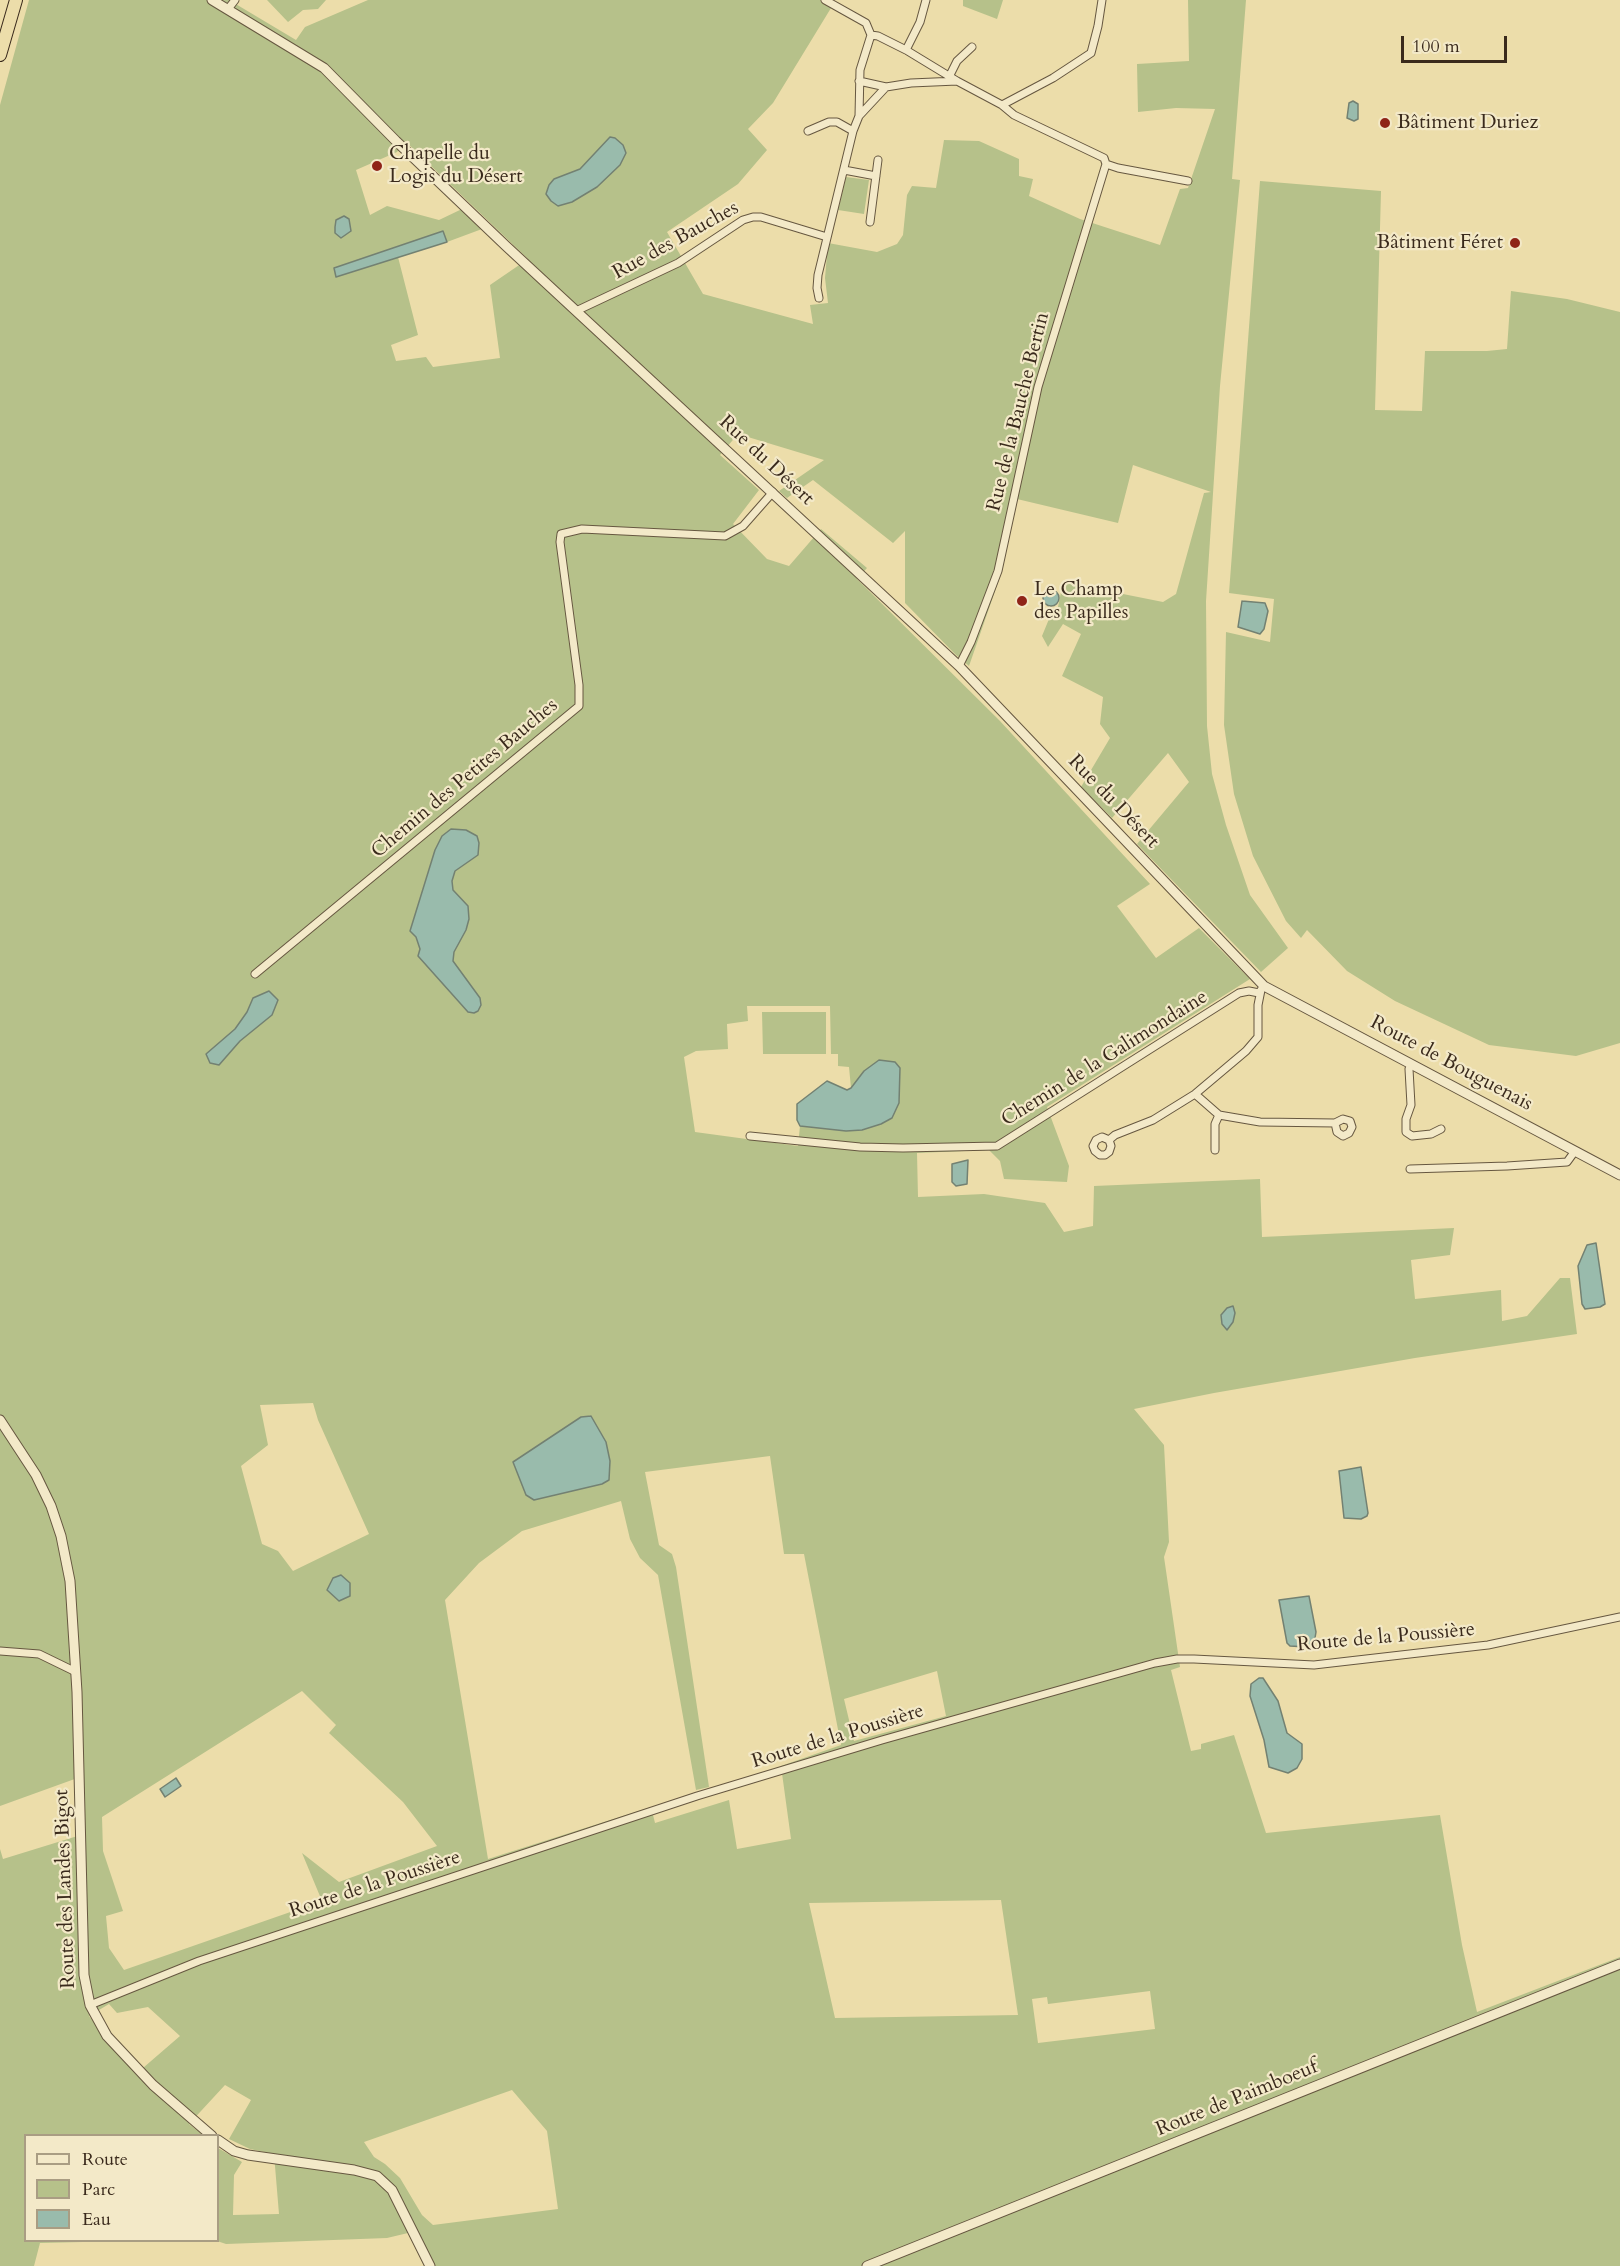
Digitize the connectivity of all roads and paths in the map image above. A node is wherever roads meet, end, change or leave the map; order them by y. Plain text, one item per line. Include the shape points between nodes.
1 (16, 0) edge
2 (212, 0) edge
3 (235, 0) edge
4 (825, 0) edge
5 (926, 0) edge
6 (1102, 0) edge
7 (228, 9) junction
8 (870, 35) junction
9 (972, 47) dead end
10 (906, 50) junction
11 (0, 56) edge
12 (950, 75) junction
13 (860, 81) junction
14 (957, 81) junction
15 (886, 87) junction
16 (1002, 105) junction
17 (859, 116) junction
18 (808, 131) dead end
19 (853, 132) junction
20 (878, 160) dead end
21 (1106, 164) junction
22 (844, 170) junction
23 (876, 176) junction
24 (1188, 181) dead end
25 (870, 222) dead end
26 (827, 237) junction
27 (819, 298) dead end
28 (576, 310) junction
29 (773, 492) junction
30 (959, 666) junction
31 (255, 974) dead end
32 (1262, 989) junction
33 (1411, 1064) junction
34 (1196, 1094) junction
35 (1219, 1115) junction
36 (1335, 1123) dead end
37 (1441, 1129) dead end
38 (750, 1136) dead end
39 (1109, 1140) dead end
40 (1215, 1150) dead end
41 (1575, 1151) junction
42 (1410, 1169) dead end
43 (1620, 1175) edge
44 (0, 1420) edge
45 (1620, 1617) edge
46 (0, 1651) edge
47 (76, 1672) junction
48 (1620, 1964) edge
49 (90, 2005) junction
50 (210, 2134) edge
51 (219, 2141) edge
52 (430, 2266) edge
53 (867, 2266) edge

1 - 11 highway
2 - 7 street, Rue du Désert
3 - 7 street
4 - 8 street via 866,23
5 - 10 street
6 - 16 street via 1091,53
7 - 28 street, Rue du Désert via 324,68 407,152
8 - 10 street
8 - 13 street
9 - 12 street via 957,61
10 - 12 street
12 - 14 street
13 - 15 street
13 - 17 street
14 - 15 street
14 - 16 street
15 - 17 street
16 - 21 street via 1014,115 1104,158
17 - 19 street
18 - 19 street via 837,122
19 - 22 street
20 - 23 street
21 - 24 street
21 - 30 street, Rue de la Bauche Bertin via 1038,387 998,571
22 - 23 street
22 - 26 street
23 - 25 street
26 - 27 street via 818,275
26 - 28 street, Rue des Bauches via 761,217 742,220 678,263
28 - 29 street, Rue du Désert
29 - 30 street, Rue du Désert
29 - 31 street, Chemin des Petites Bauches via 743,526 725,536 582,529 561,534 579,706
30 - 32 street, Rue du Désert
32 - 33 street, Route de Bouguenais
32 - 34 street via 1259,1030 1254,1043
32 - 38 street, Chemin de la Galimondaine via 1239,993 997,1146 869,1147
33 - 37 street via 1407,1132 1412,1136
33 - 41 street, Route de Bouguenais
34 - 35 street
34 - 39 street
35 - 36 street via 1260,1122
35 - 40 street
41 - 42 street via 1567,1162
41 - 43 street, Route de Bouguenais
44 - 47 street, Route des Landes Bigot via 36,1474 61,1536 70,1581
45 - 49 street, Route de la Poussière via 1488,1645 1324,1664 1194,1659 1155,1663 697,1796 219,1954
46 - 47 street via 39,1654
47 - 49 street, Route des Landes Bigot via 84,1959
48 - 53 street, Route de Paimboeuf
49 - 50 street, Route des Landes Bigot via 107,2037 153,2085
51 - 52 street via 248,2155 377,2176 392,2190

